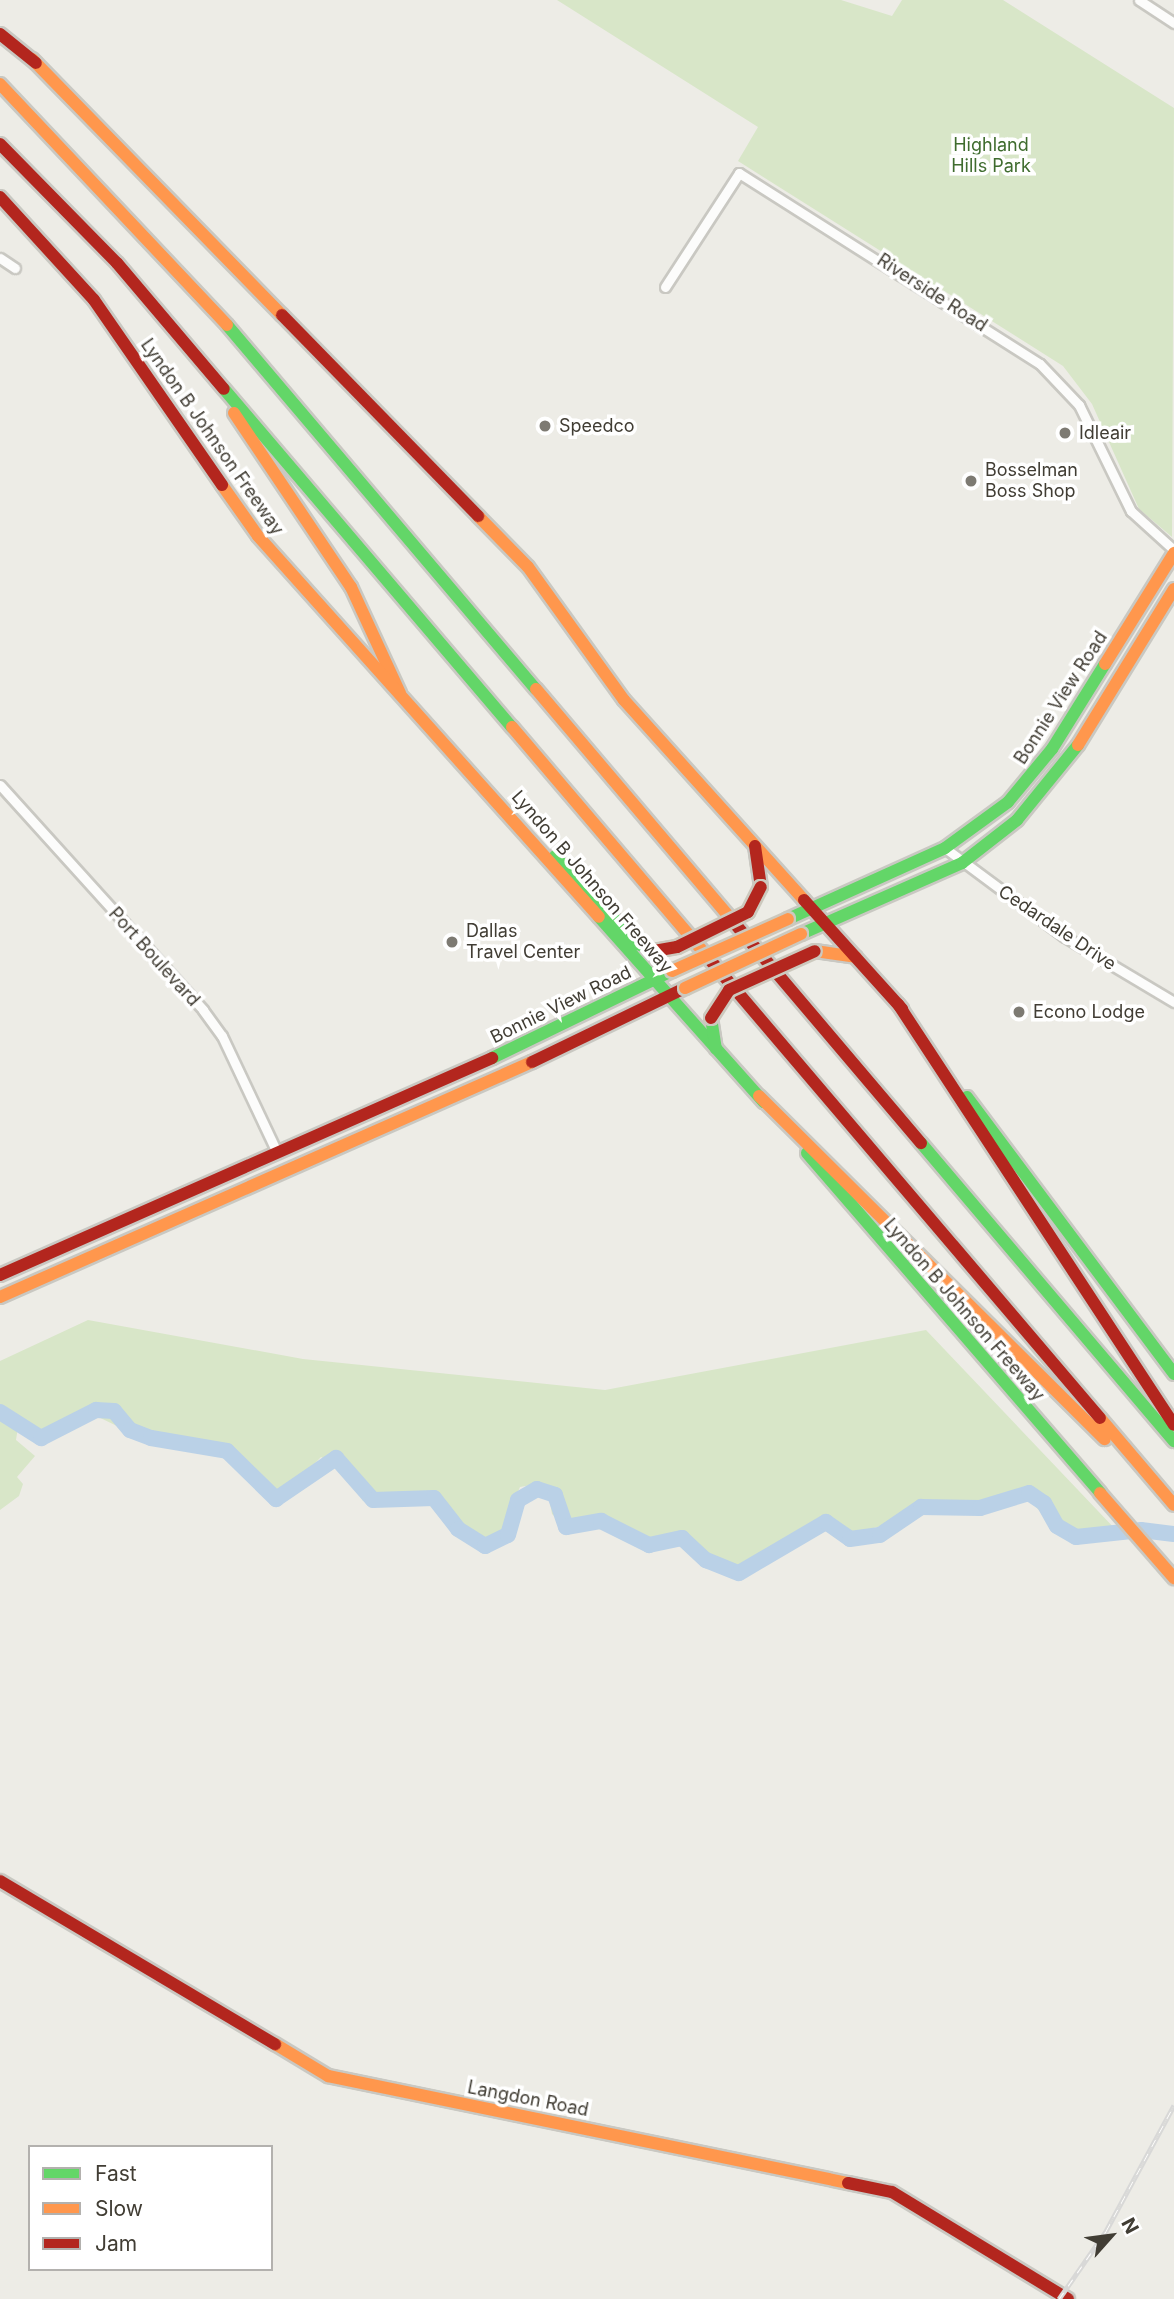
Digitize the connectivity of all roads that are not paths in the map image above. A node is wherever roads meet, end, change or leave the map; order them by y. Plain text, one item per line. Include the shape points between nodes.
1 (1139, 0) edge
2 (1174, 23) edge
3 (0, 29) edge
4 (0, 34) edge
5 (36, 63) junction
6 (0, 84) edge
7 (0, 144) edge
8 (0, 197) edge
9 (0, 258) edge
10 (15, 268) dead end
11 (665, 287) dead end
12 (191, 350) junction
13 (1174, 551) edge
14 (1174, 589) edge
15 (400, 693) junction
16 (1056, 744) junction
17 (1069, 761) junction
18 (0, 785) edge
19 (509, 812) junction
20 (755, 846) junction
21 (946, 848) junction
22 (962, 863) junction
23 (814, 908) junction
24 (829, 923) junction
25 (859, 959) junction
26 (653, 979) junction
27 (667, 995) junction
28 (1174, 1002) edge
29 (898, 1004) junction
30 (527, 1042) junction
31 (716, 1050) junction
32 (537, 1060) junction
33 (759, 1096) junction
34 (276, 1150) junction
35 (285, 1171) junction
36 (0, 1275) edge
37 (0, 1297) edge
38 (1174, 1374) edge
39 (1174, 1425) edge
40 (1174, 1441) edge
41 (1174, 1505) edge
42 (1173, 1577) edge
43 (0, 1881) edge
44 (1068, 2299) edge

1 - 2 street
3 - 5 main road
4 - 5 main road
5 - 20 main road via 528,567 624,700
6 - 40 main road via 182,272
7 - 12 main road, Lyndon B Johnson Freeway
8 - 15 main road, Lyndon B Johnson Freeway via 94,300 258,536
9 - 10 street
11 - 13 street, Riverside Road via 739,173 1040,364 1079,405 1131,511
12 - 15 main road via 351,587
12 - 41 main road, Lyndon B Johnson Freeway
13 - 16 main road, Bonnie View Road
14 - 17 main road
15 - 19 main road, Lyndon B Johnson Freeway
16 - 17 main road
16 - 21 main road, Bonnie View Road via 1008,802
17 - 22 main road via 1017,820
18 - 34 street, Port Boulevard via 203,1010 222,1036
19 - 20 main road, bridge via 638,944 654,951 677,947 748,912 761,887
19 - 26 main road, Lyndon B Johnson Freeway
20 - 23 main road
21 - 22 street, Cedardale Drive
21 - 23 main road, Bonnie View Road
22 - 24 main road
22 - 28 street, Cedardale Drive via 1065,937
23 - 24 main road
23 - 26 main road, Bonnie View Road, bridge
24 - 25 main road
24 - 27 main road, bridge
25 - 29 main road
25 - 31 main road, bridge via 815,951 729,989 711,1018
26 - 27 main road, Lyndon B Johnson Freeway
26 - 30 main road, Bonnie View Road
27 - 31 main road, Lyndon B Johnson Freeway
27 - 32 main road
29 - 38 main road
29 - 39 main road
30 - 32 main road
30 - 34 main road, Bonnie View Road
31 - 33 main road, Lyndon B Johnson Freeway
32 - 35 main road
33 - 41 main road
33 - 42 main road, Lyndon B Johnson Freeway
34 - 35 main road
34 - 36 main road, Bonnie View Road
35 - 37 main road
43 - 44 main road, Langdon Road via 327,2076 891,2192

